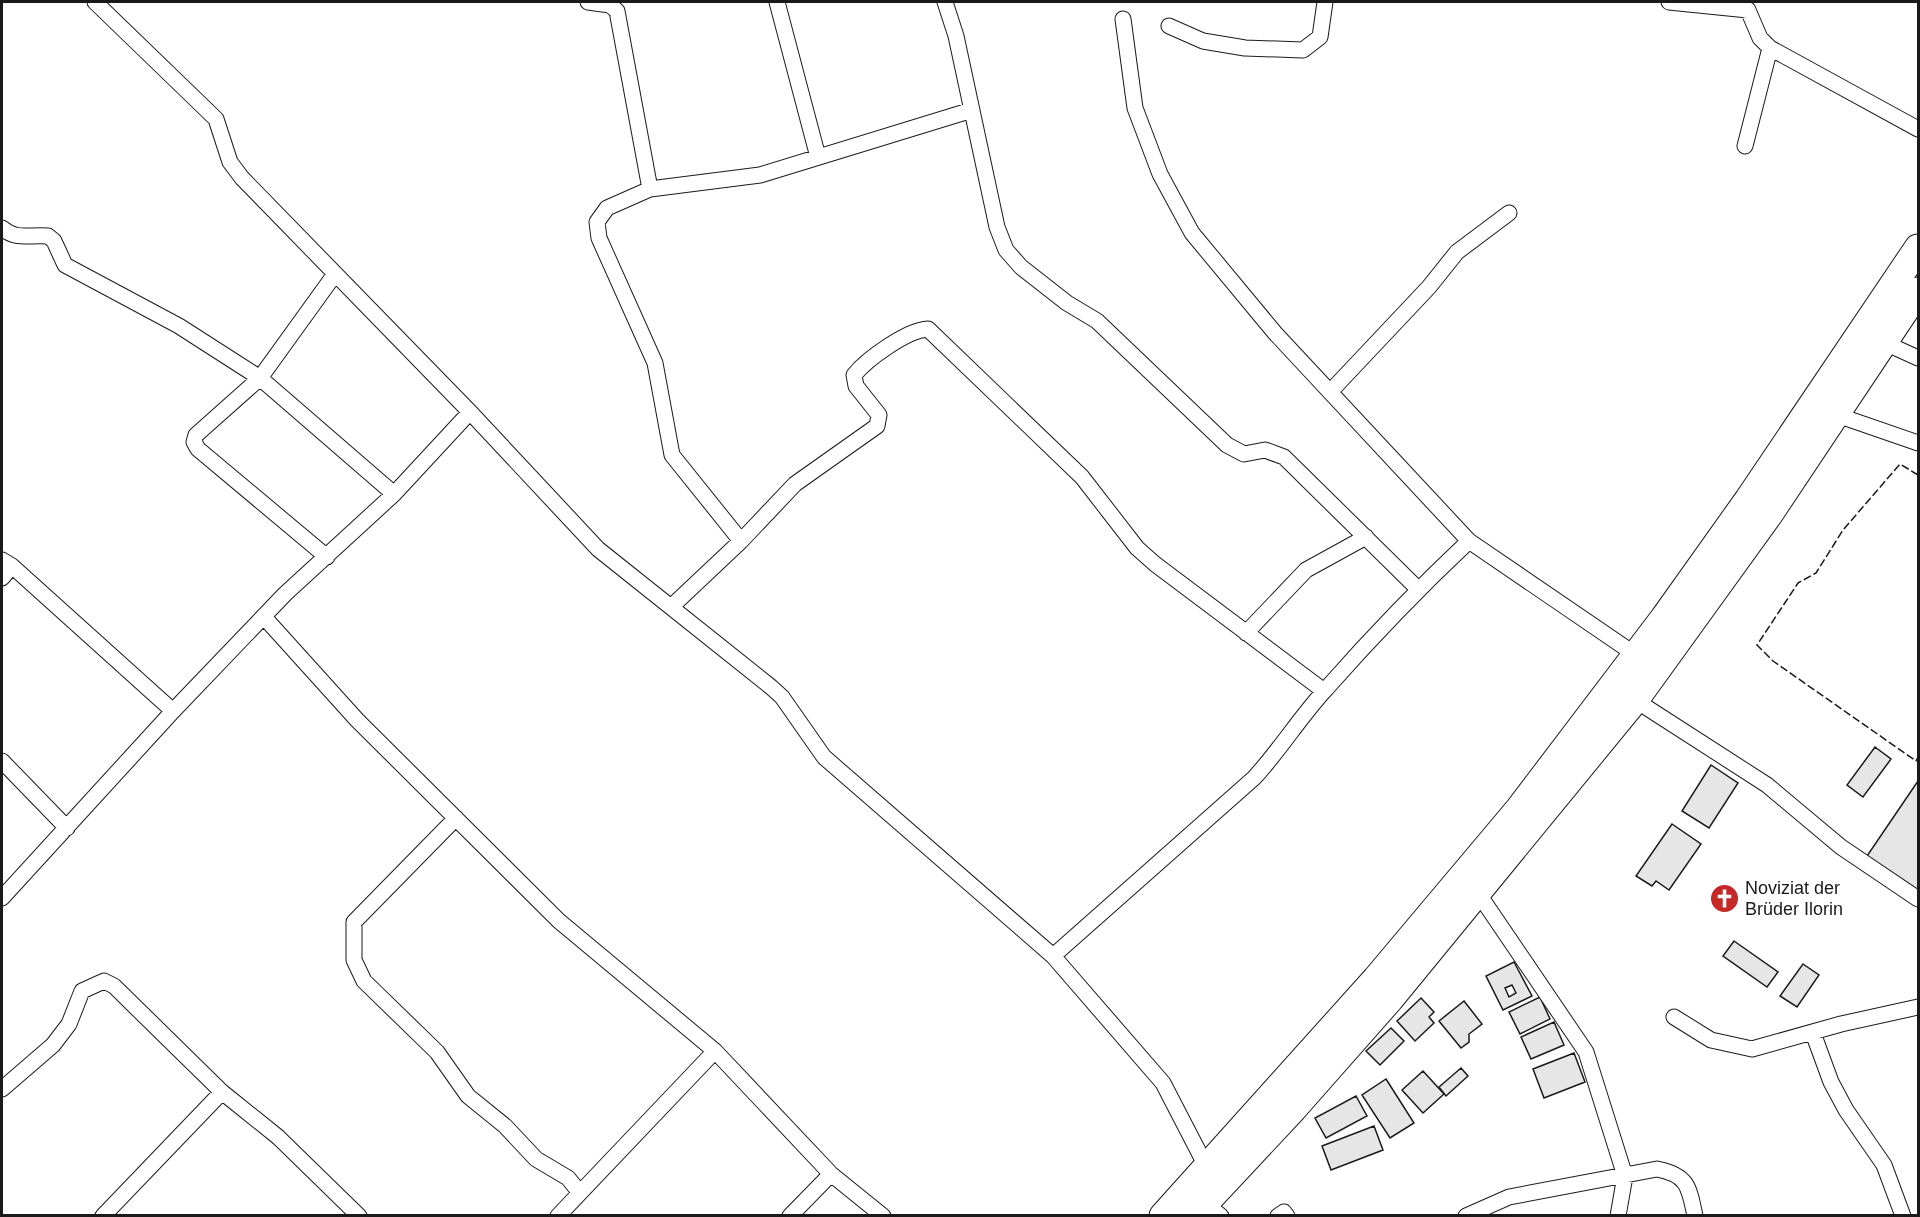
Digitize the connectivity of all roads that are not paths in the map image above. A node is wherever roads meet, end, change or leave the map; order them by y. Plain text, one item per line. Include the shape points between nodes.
1 (95, 2) edge
2 (588, 2) edge
3 (777, 2) edge
4 (945, 2) edge
5 (1325, 2) edge
6 (1669, 2) edge
7 (1751, 6) edge
8 (1124, 19) dead end
9 (1168, 26) dead end
10 (1770, 48) junction
11 (972, 110) junction
12 (1918, 129) edge
13 (1745, 146) dead end
14 (818, 157) junction
15 (650, 189) junction
16 (1509, 213) dead end
17 (2, 228) edge
18 (1918, 248) edge
19 (335, 274) junction
20 (1918, 291) edge
21 (1885, 343) junction
22 (1918, 358) edge
23 (260, 378) junction
24 (1330, 392) junction
25 (470, 412) junction
26 (1837, 415) junction
27 (1918, 443) edge
28 (394, 494) junction
29 (1366, 537) junction
30 (741, 541) junction
31 (1469, 541) junction
32 (327, 557) junction
33 (7, 563) edge
34 (2, 578) edge
35 (1418, 589) junction
36 (671, 607) junction
37 (264, 616) junction
38 (1246, 633) junction
39 (1636, 655) junction
40 (1324, 691) junction
41 (1635, 700) junction
42 (173, 711) junction
43 (2, 761) edge
44 (456, 818) junction
45 (67, 828) junction
46 (1478, 893) junction
47 (2, 898) edge
48 (1918, 899) edge
49 (1053, 956) junction
50 (1918, 1007) edge
51 (1674, 1017) dead end
52 (1812, 1033) junction
53 (715, 1051) junction
54 (2, 1089) edge
55 (222, 1092) junction
56 (1207, 1168) junction
57 (831, 1174) junction
58 (1625, 1176) junction
59 (580, 1193) junction
60 (1206, 1211) edge
61 (352, 1213) edge
62 (1470, 1214) edge
63 (103, 1215) edge
64 (558, 1215) edge
65 (790, 1215) edge
66 (883, 1215) edge
67 (1163, 1215) edge
68 (1278, 1215) edge
69 (1287, 1215) edge
70 (1618, 1215) edge
71 (1695, 1215) edge
72 (1903, 1215) edge

1 - 19 street via 216,119 230,162 242,178
2 - 15 street via 610,5 617,11
3 - 14 street
4 - 11 street
5 - 9 street via 1320,37 1304,50 1245,48 1203,41
6 - 7 street
7 - 10 street via 1760,38
8 - 24 street via 1135,108 1175,206 1267,324
10 - 12 street
10 - 13 street
11 - 14 street
11 - 29 street via 997,227 1006,250 1021,267 1097,321 1227,445 1244,454 1265,450 1284,457
14 - 15 street via 760,175
15 - 30 street via 607,208 597,222 599,238 655,363 672,455
16 - 24 street via 1457,252
17 - 23 street via 20,238 48,236 64,265 179,326
18 - 39 highway via 1748,501
19 - 23 street
19 - 25 street
20 - 21 highway
21 - 22 street
21 - 26 highway
23 - 28 street
23 - 32 street via 196,435 194,442
24 - 31 street
25 - 28 street
25 - 36 street via 598,549
26 - 27 street
26 - 41 highway
28 - 32 street
29 - 35 street
29 - 38 street via 1306,570
30 - 36 street
30 - 38 street via 795,484 877,426 879,415 856,386 854,375 915,329 928,329 1082,477 1137,548
31 - 35 street
31 - 39 street
32 - 37 street
33 - 34 street
33 - 42 street
35 - 40 street
36 - 49 street via 782,697 824,757
37 - 42 street
37 - 44 street via 357,720
38 - 40 street
39 - 56 highway via 1519,809 1376,979
40 - 49 street via 1254,778
41 - 46 highway
41 - 48 street via 1767,785 1841,847
42 - 45 street
43 - 45 street
44 - 53 street via 559,921
44 - 59 street via 354,922 354,960 364,981 437,1052 468,1096 505,1126 536,1159 568,1178
45 - 47 street
46 - 58 street via 1586,1052
46 - 60 highway
49 - 56 street via 1163,1083
50 - 52 street
51 - 52 street via 1711,1040 1752,1049
52 - 72 street via 1846,1110 1884,1165
53 - 57 street
53 - 59 street
54 - 55 street via 52,1045 69,1024 82,991 104,981 114,986
55 - 61 street via 278,1137
55 - 63 street
56 - 67 highway
57 - 65 street
57 - 66 street
58 - 62 street via 1509,1197
58 - 70 street
58 - 71 street via 1657,1168 1674,1172 1689,1186
59 - 64 street
68 - 69 street

